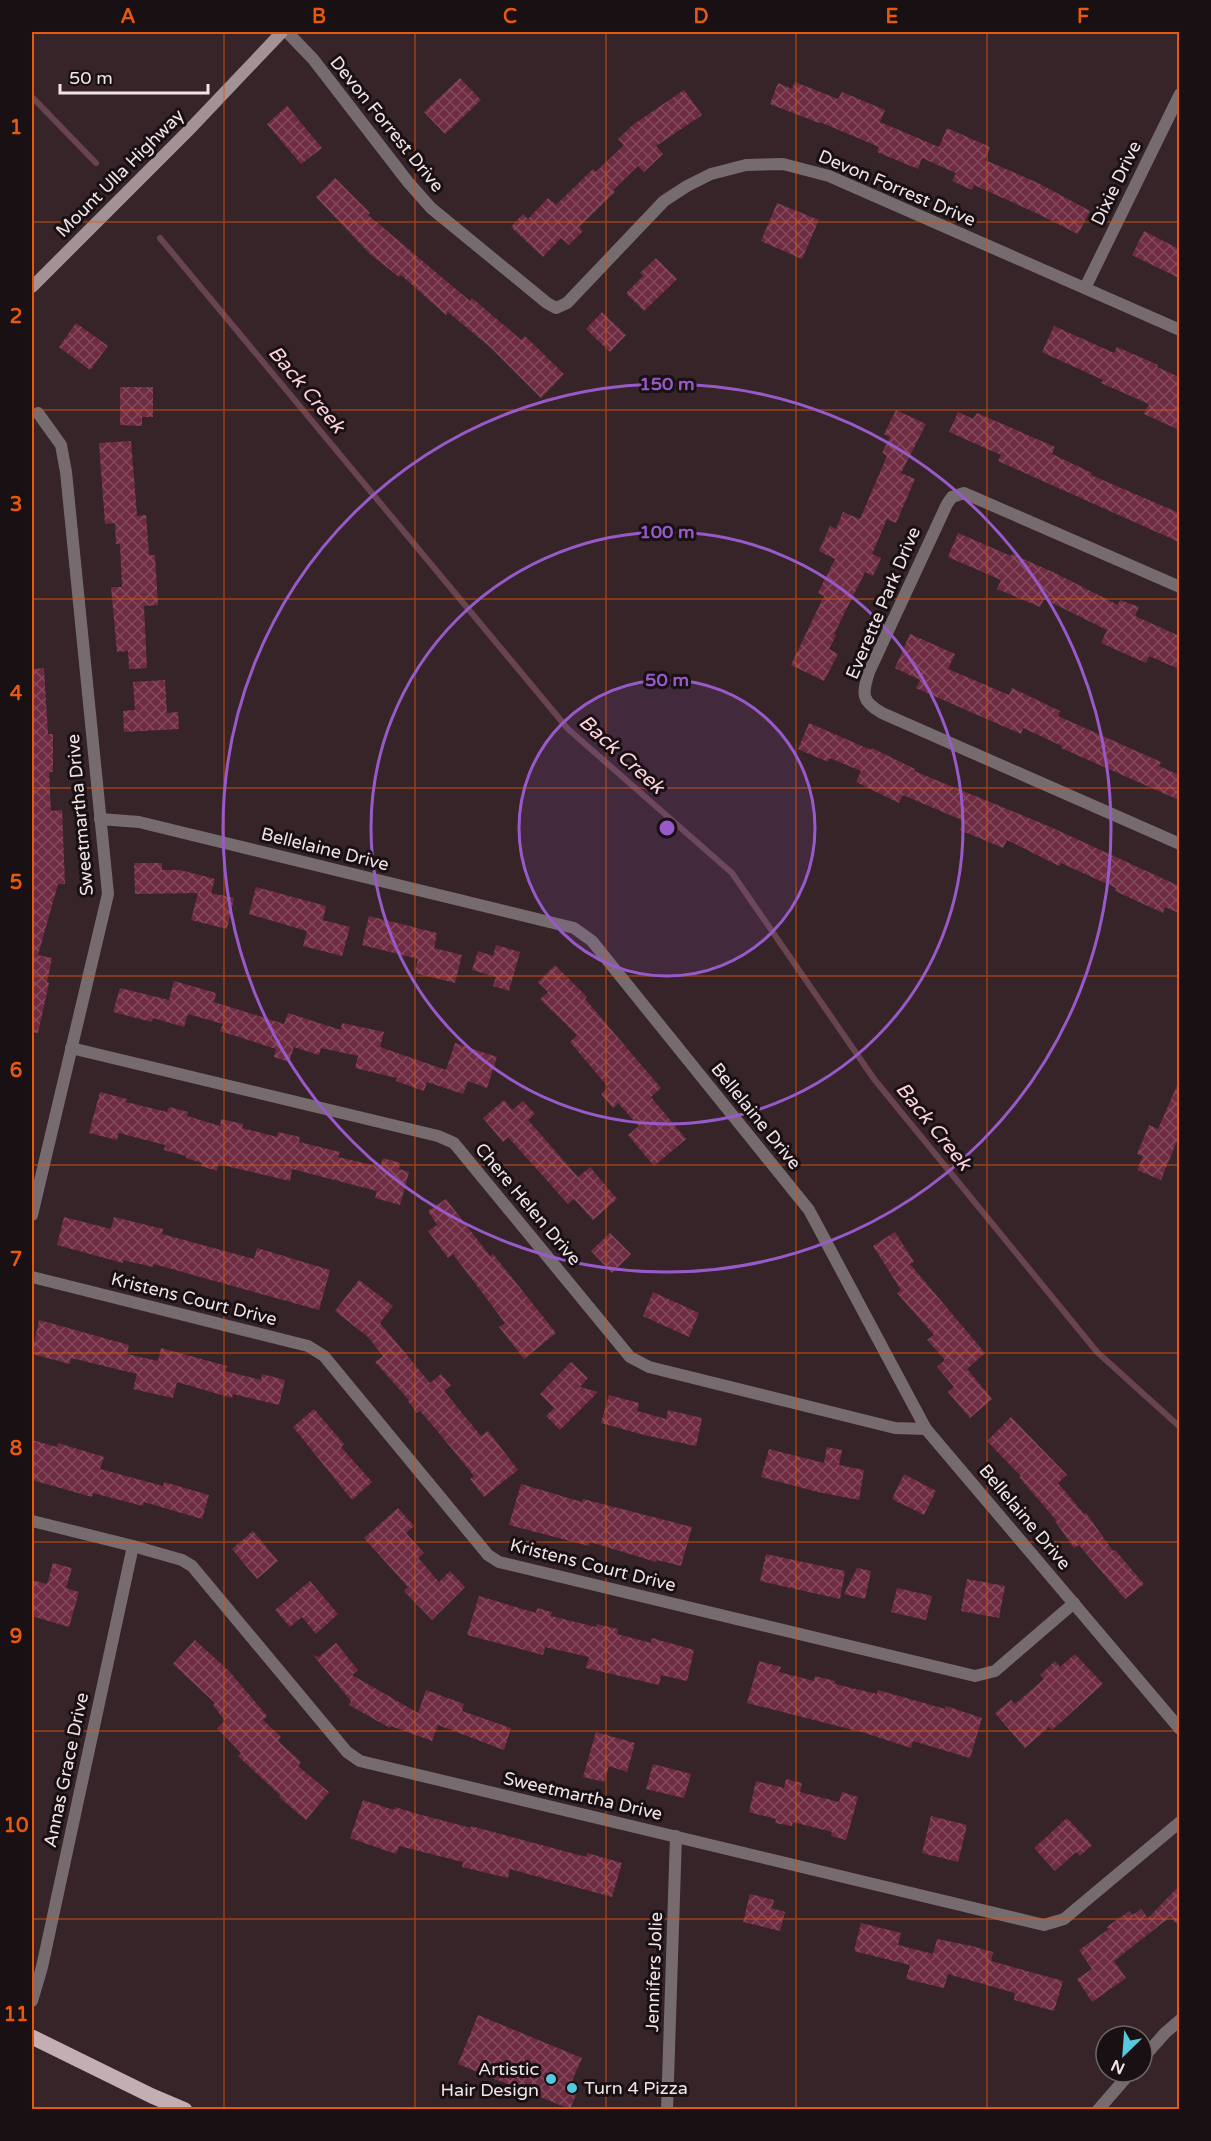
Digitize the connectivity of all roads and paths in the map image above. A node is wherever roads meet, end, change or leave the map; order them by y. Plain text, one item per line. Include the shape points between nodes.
1 (282, 32) edge
2 (287, 32) edge
3 (1179, 94) edge
4 (32, 287) edge
5 (1085, 288) junction
6 (1179, 330) edge
7 (38, 413) dead end
8 (1179, 587) edge
9 (100, 819) junction
10 (1179, 844) edge
11 (71, 1048) junction
12 (32, 1215) edge
13 (32, 1277) edge
14 (926, 1429) junction
15 (32, 1521) edge
16 (133, 1546) junction
17 (1074, 1603) junction
18 (1179, 1729) edge
19 (1179, 1821) edge
20 (676, 1836) junction
21 (32, 2001) edge
22 (1179, 2020) edge
23 (32, 2037) edge
24 (1154, 2045) edge
25 (1120, 2084) edge
26 (185, 2109) edge
27 (668, 2109) edge
28 (1098, 2109) edge

1 - 4 main road, Mount Ulla Highway
2 - 5 street, Devon Forrest Drive via 313,59 431,208 556,308 567,303 664,201 711,174 746,165 783,164 830,176
3 - 5 street, Dixie Drive
5 - 6 street, Devon Forrest Drive
7 - 9 street, Sweetmartha Drive via 61,445 66,472
8 - 10 street, Everette Park Drive via 964,493 952,497 869,672 864,696 870,706 882,713
9 - 11 street, Sweetmartha Drive via 108,894
9 - 14 street, Bellelaine Drive via 139,822 574,928 592,941 809,1210
11 - 12 street, Sweetmartha Drive
11 - 14 street, Chere Helen Drive via 454,1143 630,1357 649,1366 894,1428
13 - 17 street, Kristens Court Drive via 308,1346 324,1356 488,1555 499,1562 975,1676 995,1671
14 - 17 street, Bellelaine Drive
15 - 16 street, Sweetmartha Drive
16 - 20 street, Sweetmartha Drive via 192,1566 347,1752 360,1761
16 - 21 street, Annas Grace Drive
17 - 18 street, Bellelaine Drive
19 - 20 street, Sweetmartha Drive via 1064,1919 1044,1925
20 - 27 street, Jennifers Jolie
22 - 24 street
23 - 26 main road
25 - 28 street

